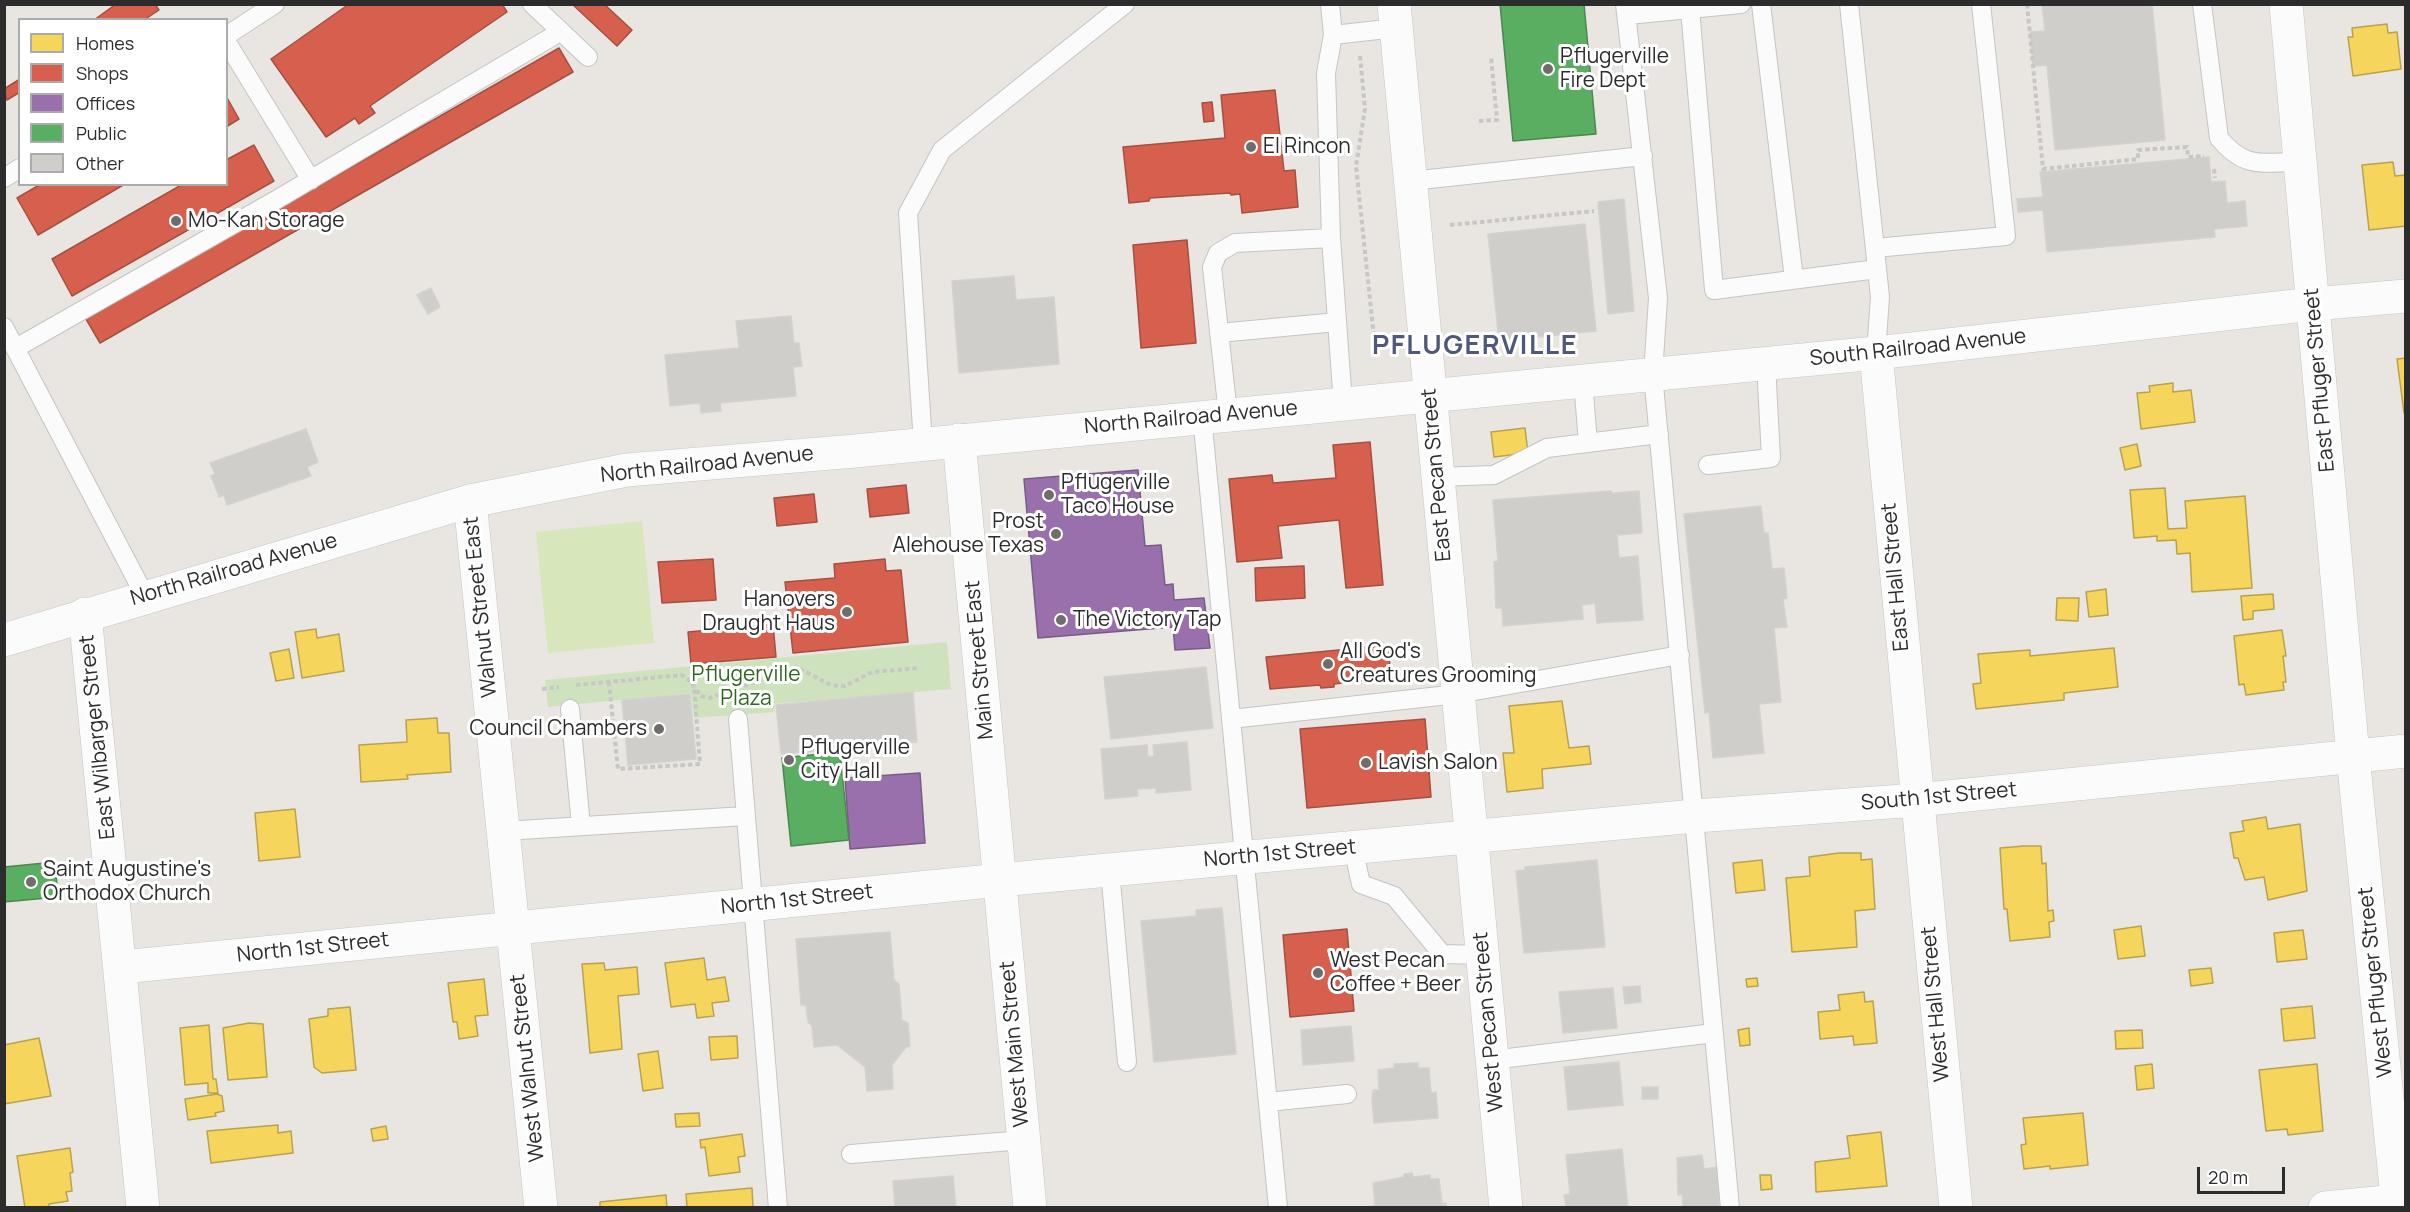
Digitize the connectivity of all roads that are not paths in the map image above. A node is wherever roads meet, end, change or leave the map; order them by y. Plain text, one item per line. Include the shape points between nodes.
1 (275, 4) edge
2 (532, 4) edge
3 (1125, 4) edge
4 (1330, 4) edge
5 (1741, 4) edge
6 (1761, 4) edge
7 (1849, 4) edge
8 (1981, 4) edge
9 (2202, 4) edge
10 (2286, 4) edge
11 (1690, 9) junction
12 (1626, 10) edge
13 (1395, 16) edge
14 (560, 32) junction
15 (228, 35) edge
16 (1333, 35) junction
17 (228, 44) edge
18 (588, 57) dead end
19 (1643, 156) junction
20 (2300, 162) junction
21 (18, 169) edge
22 (4, 178) edge
23 (311, 180) junction
24 (1410, 181) junction
25 (1331, 238) junction
26 (1875, 248) junction
27 (1877, 269) junction
28 (1794, 279) junction
29 (2406, 296) edge
30 (2313, 304) junction
31 (1337, 322) junction
32 (4, 327) edge
33 (1219, 333) junction
34 (16, 348) junction
35 (1876, 354) junction
36 (1766, 364) junction
37 (1653, 374) junction
38 (1583, 381) junction
39 (1430, 397) junction
40 (1343, 404) junction
41 (1215, 415) junction
42 (1659, 434) junction
43 (959, 440) junction
44 (1588, 443) junction
45 (923, 444) junction
46 (1708, 465) dead end
47 (1437, 477) junction
48 (470, 501) junction
49 (145, 596) junction
50 (85, 614) junction
51 (4, 640) edge
52 (1680, 655) junction
53 (1458, 694) junction
54 (570, 709) dead end
55 (738, 719) dead end
56 (1231, 719) junction
57 (2406, 751) edge
58 (2353, 756) junction
59 (1917, 800) junction
60 (745, 816) junction
61 (1695, 816) junction
62 (581, 826) junction
63 (504, 831) junction
64 (1472, 837) junction
65 (1353, 848) junction
66 (1244, 858) junction
67 (1110, 870) junction
68 (1000, 880) junction
69 (751, 905) junction
70 (514, 928) junction
71 (1483, 955) junction
72 (122, 967) junction
73 (1714, 1033) junction
74 (1492, 1060) junction
75 (1127, 1062) dead end
76 (1347, 1094) dead end
77 (1268, 1102) junction
78 (1024, 1140) junction
79 (851, 1154) dead end
80 (2400, 1203) edge
81 (143, 1208) edge
82 (541, 1208) edge
83 (778, 1208) edge
84 (1030, 1208) edge
85 (1278, 1208) edge
86 (1506, 1208) edge
87 (1730, 1208) edge
88 (1956, 1208) edge
89 (2325, 1208) edge

1 - 15 lane
2 - 14 lane
3 - 45 lane via 942,150 908,213
4 - 16 lane
5 - 11 lane
6 - 28 lane
7 - 26 lane
8 - 26 lane via 2006,236
9 - 20 lane via 2219,138 2233,155 2248,162
10 - 20 street, East Pfluger Street
11 - 12 lane
11 - 28 lane via 1714,290
12 - 19 lane
13 - 16 lane via 1359,32
13 - 24 street, East Pecan Street
14 - 18 lane
14 - 23 lane
16 - 25 lane via 1326,73
17 - 23 lane
19 - 24 lane
19 - 37 lane via 1658,298
20 - 30 street, East Pfluger Street
21 - 22 lane
23 - 34 lane
24 - 39 street, East Pecan Street
25 - 31 lane
25 - 33 lane via 1235,243 1218,253 1212,267
26 - 27 lane
27 - 28 lane
27 - 35 lane via 1880,297
29 - 30 street, South Railroad Avenue
30 - 35 street, South Railroad Avenue
30 - 58 street, East Pfluger Street
31 - 33 lane
31 - 40 lane
32 - 34 lane
33 - 41 lane
34 - 49 lane
35 - 36 street, South Railroad Avenue
35 - 59 street, East Hall Street
36 - 37 street, South Railroad Avenue
36 - 46 lane via 1772,458
37 - 38 street, South Railroad Avenue
37 - 42 lane
38 - 39 street, South Railroad Avenue
38 - 44 lane
39 - 40 street, North Railroad Avenue
39 - 47 street, East Pecan Street
40 - 41 street, North Railroad Avenue
41 - 43 street, North Railroad Avenue
41 - 56 lane
42 - 44 lane
42 - 52 lane
43 - 45 street, North Railroad Avenue
43 - 68 street, Main Street East
44 - 47 lane via 1546,448 1494,475
45 - 48 street, North Railroad Avenue via 627,470
47 - 53 street, East Pecan Street
48 - 49 street, North Railroad Avenue
48 - 63 street, Walnut Street East
49 - 50 street, North Railroad Avenue
50 - 51 street, North Railroad Avenue
50 - 72 street, East Wilbarger Street
52 - 53 lane
52 - 61 lane
53 - 56 lane
53 - 64 street, East Pecan Street
54 - 62 lane
55 - 60 lane
56 - 66 lane
57 - 58 street, South 1st Street
58 - 59 street, South 1st Street
58 - 80 street, West Pfluger Street
59 - 61 street, South 1st Street
59 - 88 street, West Hall Street
60 - 62 lane
60 - 69 lane
61 - 64 street, South 1st Street
61 - 73 lane
62 - 63 lane
63 - 70 street, Walnut Street East
64 - 65 street, North 1st Street
64 - 71 street, West Pecan Street
65 - 66 street, North 1st Street
65 - 71 lane via 1361,884 1394,896 1442,954
66 - 67 street, North 1st Street
66 - 77 lane
67 - 68 street, North 1st Street
67 - 75 lane
68 - 69 street, North 1st Street
68 - 78 street, West Main Street
69 - 70 street, North 1st Street
69 - 83 lane
70 - 72 street, North 1st Street
70 - 82 street, West Walnut Street
71 - 74 street, West Pecan Street
72 - 81 street, East Wilbarger Street
73 - 74 lane
73 - 87 lane
74 - 86 street, West Pecan Street
76 - 77 lane
77 - 85 lane
78 - 79 lane
78 - 84 street, West Main Street
80 - 89 street

